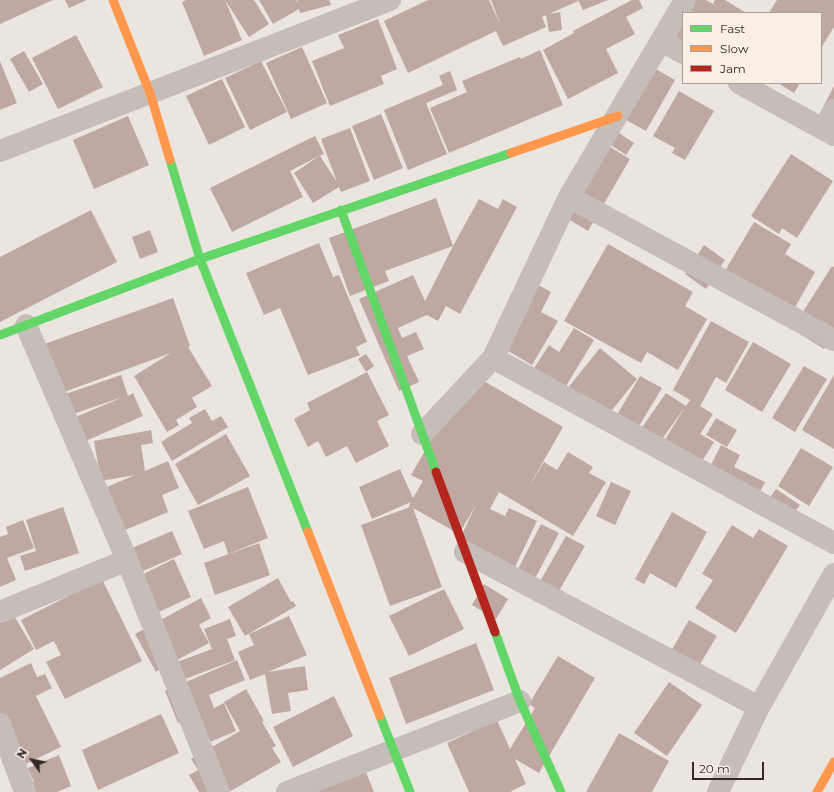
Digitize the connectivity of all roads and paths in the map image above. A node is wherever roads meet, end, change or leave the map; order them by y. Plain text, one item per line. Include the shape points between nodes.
1 (113, 0) edge
2 (390, 0) edge
3 (686, 0) edge
4 (662, 41) junction
5 (682, 52) edge
6 (741, 84) edge
7 (150, 93) junction
8 (834, 110) edge
9 (618, 116) junction
10 (829, 132) edge
11 (0, 151) edge
12 (569, 197) junction
13 (341, 210) junction
14 (200, 259) junction
15 (26, 325) junction
16 (0, 334) edge
17 (834, 340) edge
18 (493, 358) junction
19 (422, 434) junction
20 (834, 543) edge
21 (465, 552) junction
22 (127, 560) junction
23 (834, 574) edge
24 (0, 612) edge
25 (520, 701) junction
26 (759, 707) junction
27 (0, 724) edge
28 (394, 752) junction
29 (834, 762) edge
30 (25, 792) edge
31 (219, 792) edge
32 (287, 792) edge
33 (410, 792) edge
34 (561, 792) edge
35 (718, 792) edge
36 (817, 792) edge

1 - 7 main road
2 - 7 street
3 - 4 street
4 - 5 street
4 - 9 street
6 - 10 street
7 - 11 street
7 - 14 main road
8 - 10 street
9 - 12 street
9 - 13 main road
12 - 17 street
12 - 18 street
13 - 14 main road
13 - 19 main road
14 - 15 main road
14 - 28 main road
15 - 16 main road
15 - 22 street
18 - 19 street
18 - 20 street
19 - 21 main road
21 - 25 main road
21 - 26 street
22 - 24 street
22 - 31 street
23 - 26 street
25 - 28 street
25 - 34 main road
26 - 35 street
27 - 30 street
28 - 32 street
28 - 33 main road
29 - 36 main road

